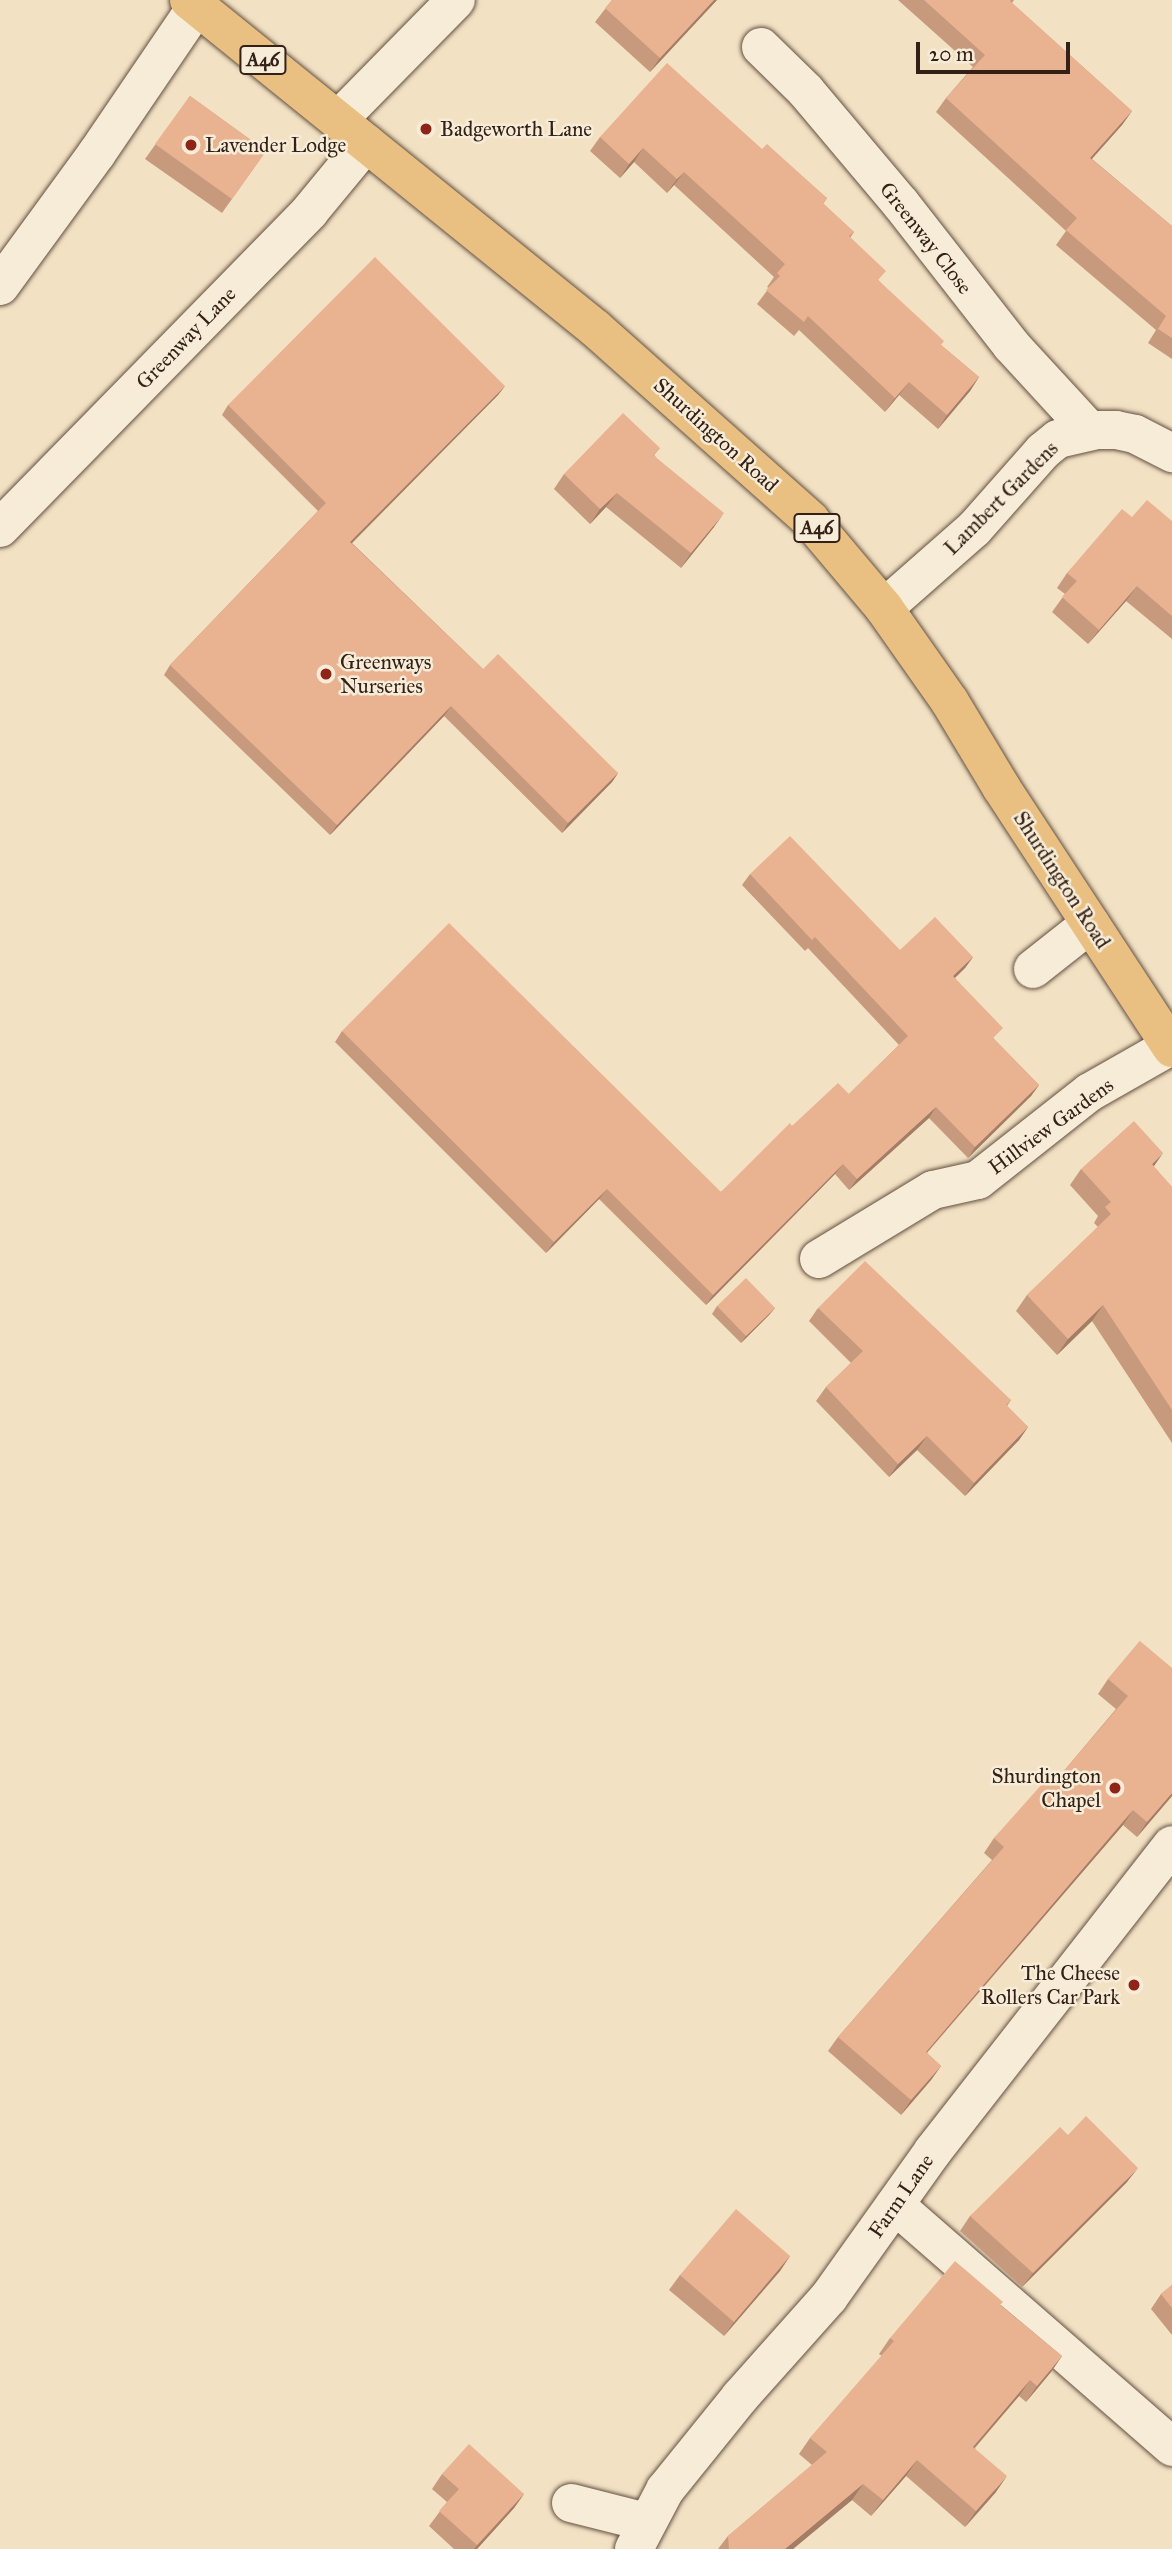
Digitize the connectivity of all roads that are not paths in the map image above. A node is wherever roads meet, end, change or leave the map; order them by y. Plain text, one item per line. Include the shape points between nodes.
1 (456, 0) edge
2 (193, 3) edge
3 (761, 47) dead end
4 (352, 132) junction
5 (0, 286) edge
6 (1090, 431) junction
7 (1172, 453) edge
8 (0, 528) edge
9 (884, 608) junction
10 (1090, 924) junction
11 (1033, 969) dead end
12 (1171, 1047) edge
13 (819, 1258) dead end
14 (1172, 1845) edge
15 (895, 2206) junction
16 (1172, 2447) edge
17 (571, 2504) dead end
18 (640, 2535) edge

1 - 4 street
2 - 4 main road, Shurdington Road / A46
2 - 5 street via 97,153
3 - 6 street, Greenway Close via 805,90 1011,345
4 - 8 street, Greenway Lane via 310,211
4 - 9 main road, Shurdington Road / A46 via 596,329 810,520
6 - 7 street, Lambert Gardens via 1135,434
6 - 9 street, Lambert Gardens via 1058,439 1043,451 974,530
9 - 10 main road, Shurdington Road / A46 via 950,702
10 - 11 street
10 - 12 main road, Shurdington Road / A46
12 - 13 street, Hillview Gardens via 1090,1092 978,1180 933,1190
14 - 15 street, Farm Lane
15 - 16 street
15 - 18 street, Farm Lane via 828,2298 664,2490
17 - 18 street

